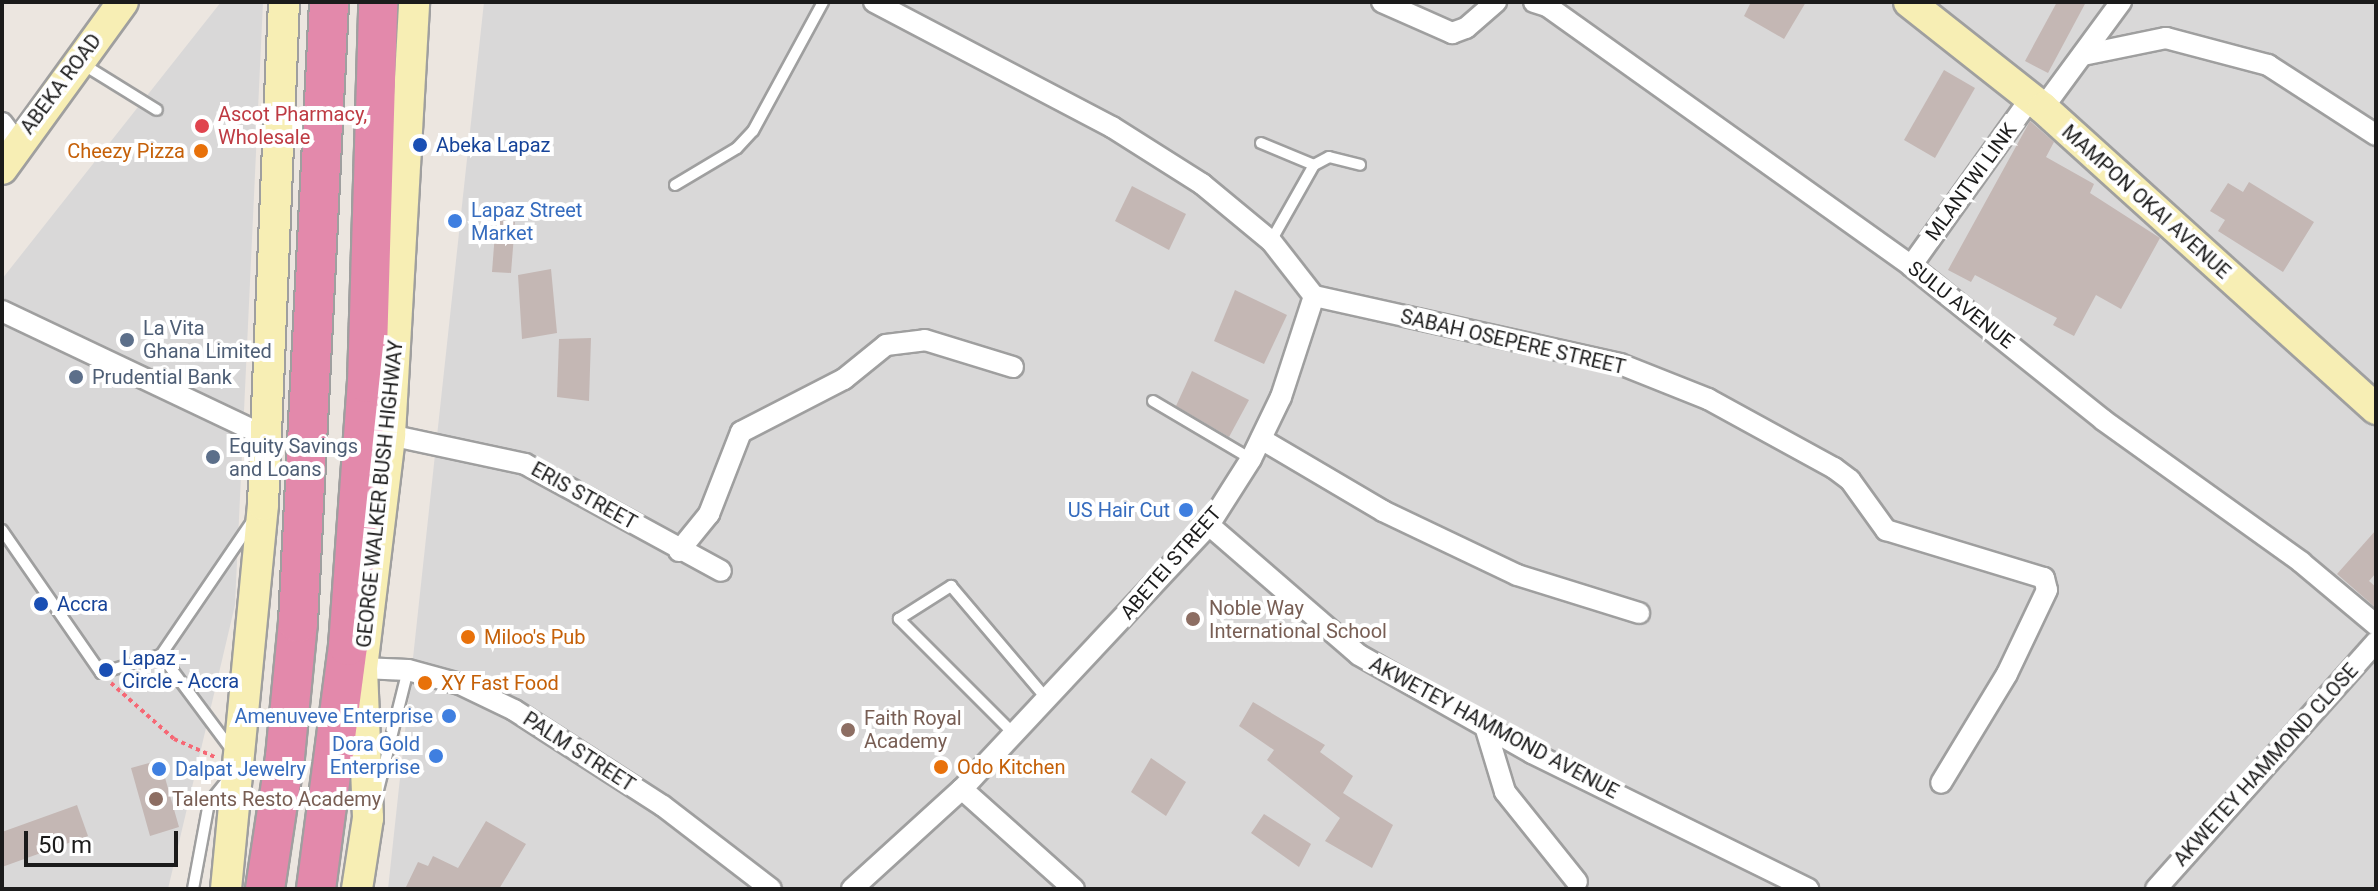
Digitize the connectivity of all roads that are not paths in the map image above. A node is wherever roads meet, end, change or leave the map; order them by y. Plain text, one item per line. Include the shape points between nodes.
1 (123, 2) edge
2 (284, 2) edge
3 (329, 2) edge
4 (378, 2) edge
5 (414, 2) edge
6 (823, 2) edge
7 (874, 2) edge
8 (1382, 2) edge
9 (1496, 2) edge
10 (1534, 2) edge
11 (1909, 2) edge
12 (2121, 2) edge
13 (2083, 55) junction
14 (79, 61) junction
15 (2037, 103) junction
16 (157, 110) dead end
17 (9, 133) edge
18 (2376, 135) edge
19 (1261, 143) dead end
20 (1314, 165) junction
21 (1360, 165) dead end
22 (2, 169) edge
23 (675, 185) dead end
24 (1271, 241) junction
25 (1911, 266) junction
26 (1314, 296) junction
27 (2, 311) edge
28 (1013, 367) dead end
29 (1153, 401) dead end
30 (2376, 409) edge
31 (390, 435) junction
32 (265, 436) junction
33 (1261, 439) junction
34 (1251, 459) junction
35 (263, 505) junction
36 (1209, 525) junction
37 (2, 530) edge
38 (679, 551) junction
39 (721, 571) dead end
40 (1639, 613) dead end
41 (2376, 625) edge
42 (2376, 642) edge
43 (161, 655) junction
44 (362, 668) junction
45 (408, 670) junction
46 (1047, 699) junction
47 (1485, 726) junction
48 (1014, 734) junction
49 (241, 762) junction
50 (1941, 783) dead end
51 (962, 789) junction
52 (368, 818) junction
53 (1577, 882) dead end
54 (359, 887) edge
55 (193, 889) edge
56 (226, 889) edge
57 (265, 889) edge
58 (316, 889) edge
59 (771, 889) edge
60 (852, 889) edge
61 (1074, 889) edge
62 (1808, 889) edge
63 (2156, 889) edge

1 - 14 street, ABEKA ROAD
2 - 32 street
3 - 57 highway via 298,623
4 - 58 highway, GEORGE WALKER BUSH HIGHWAY via 366,399 348,646
5 - 31 street, GEORGE WALKER BUSH HIGHWAY
6 - 23 lane via 753,131 737,148
7 - 24 street via 1112,127 1202,184
8 - 9 street via 1452,33
10 - 25 street, SULU AVENUE via 1547,6
11 - 15 street, MAMPON OKAI AVENUE
12 - 13 street, MLANTWI LINK
13 - 15 street, MLANTWI LINK
13 - 18 street via 2166,38 2268,65
14 - 16 lane
14 - 17 street, ABEKA ROAD
15 - 25 street, MLANTWI LINK
15 - 30 street, MAMPON OKAI AVENUE
17 - 22 street, ABEKA ROAD
19 - 20 lane
20 - 21 lane via 1329,157
20 - 24 lane
24 - 26 street
25 - 41 street, SULU AVENUE via 2103,420 2301,562
26 - 33 street, ABETEI STREET via 1286,385
26 - 50 street, SABAH OSEPERE STREET via 1620,364 1708,399 1834,468 1850,480 1886,530 2044,578 2046,595 2007,674
27 - 32 street
28 - 38 street via 925,340 886,345 844,379 741,432 709,514
29 - 34 lane
31 - 38 street, ERIS STREET via 525,464
31 - 44 street, GEORGE WALKER BUSH HIGHWAY
32 - 35 street
33 - 34 street, ABETEI STREET
33 - 40 street via 1383,511 1517,575
34 - 36 street, ABETEI STREET
35 - 43 lane
35 - 49 street
36 - 46 street, ABETEI STREET
36 - 47 street, AKWETEY HAMMOND AVENUE via 1337,639
37 - 43 lane via 101,673
38 - 39 street, ERIS STREET
42 - 63 street, AKWETEY HAMMOND CLOSE
43 - 49 lane
44 - 45 street, PALM STREET
44 - 52 street, GEORGE WALKER BUSH HIGHWAY
45 - 52 lane via 389,757
45 - 59 street, PALM STREET via 460,684 514,710 663,806
46 - 48 street, ABETEI STREET
46 - 48 lane via 951,586 899,619
47 - 53 street via 1505,792
47 - 62 street, AKWETEY HAMMOND AVENUE
48 - 51 street, ABETEI STREET
49 - 55 lane via 209,803
49 - 56 street
51 - 60 street, ABETEI STREET
51 - 61 street
52 - 54 street, GEORGE WALKER BUSH HIGHWAY

